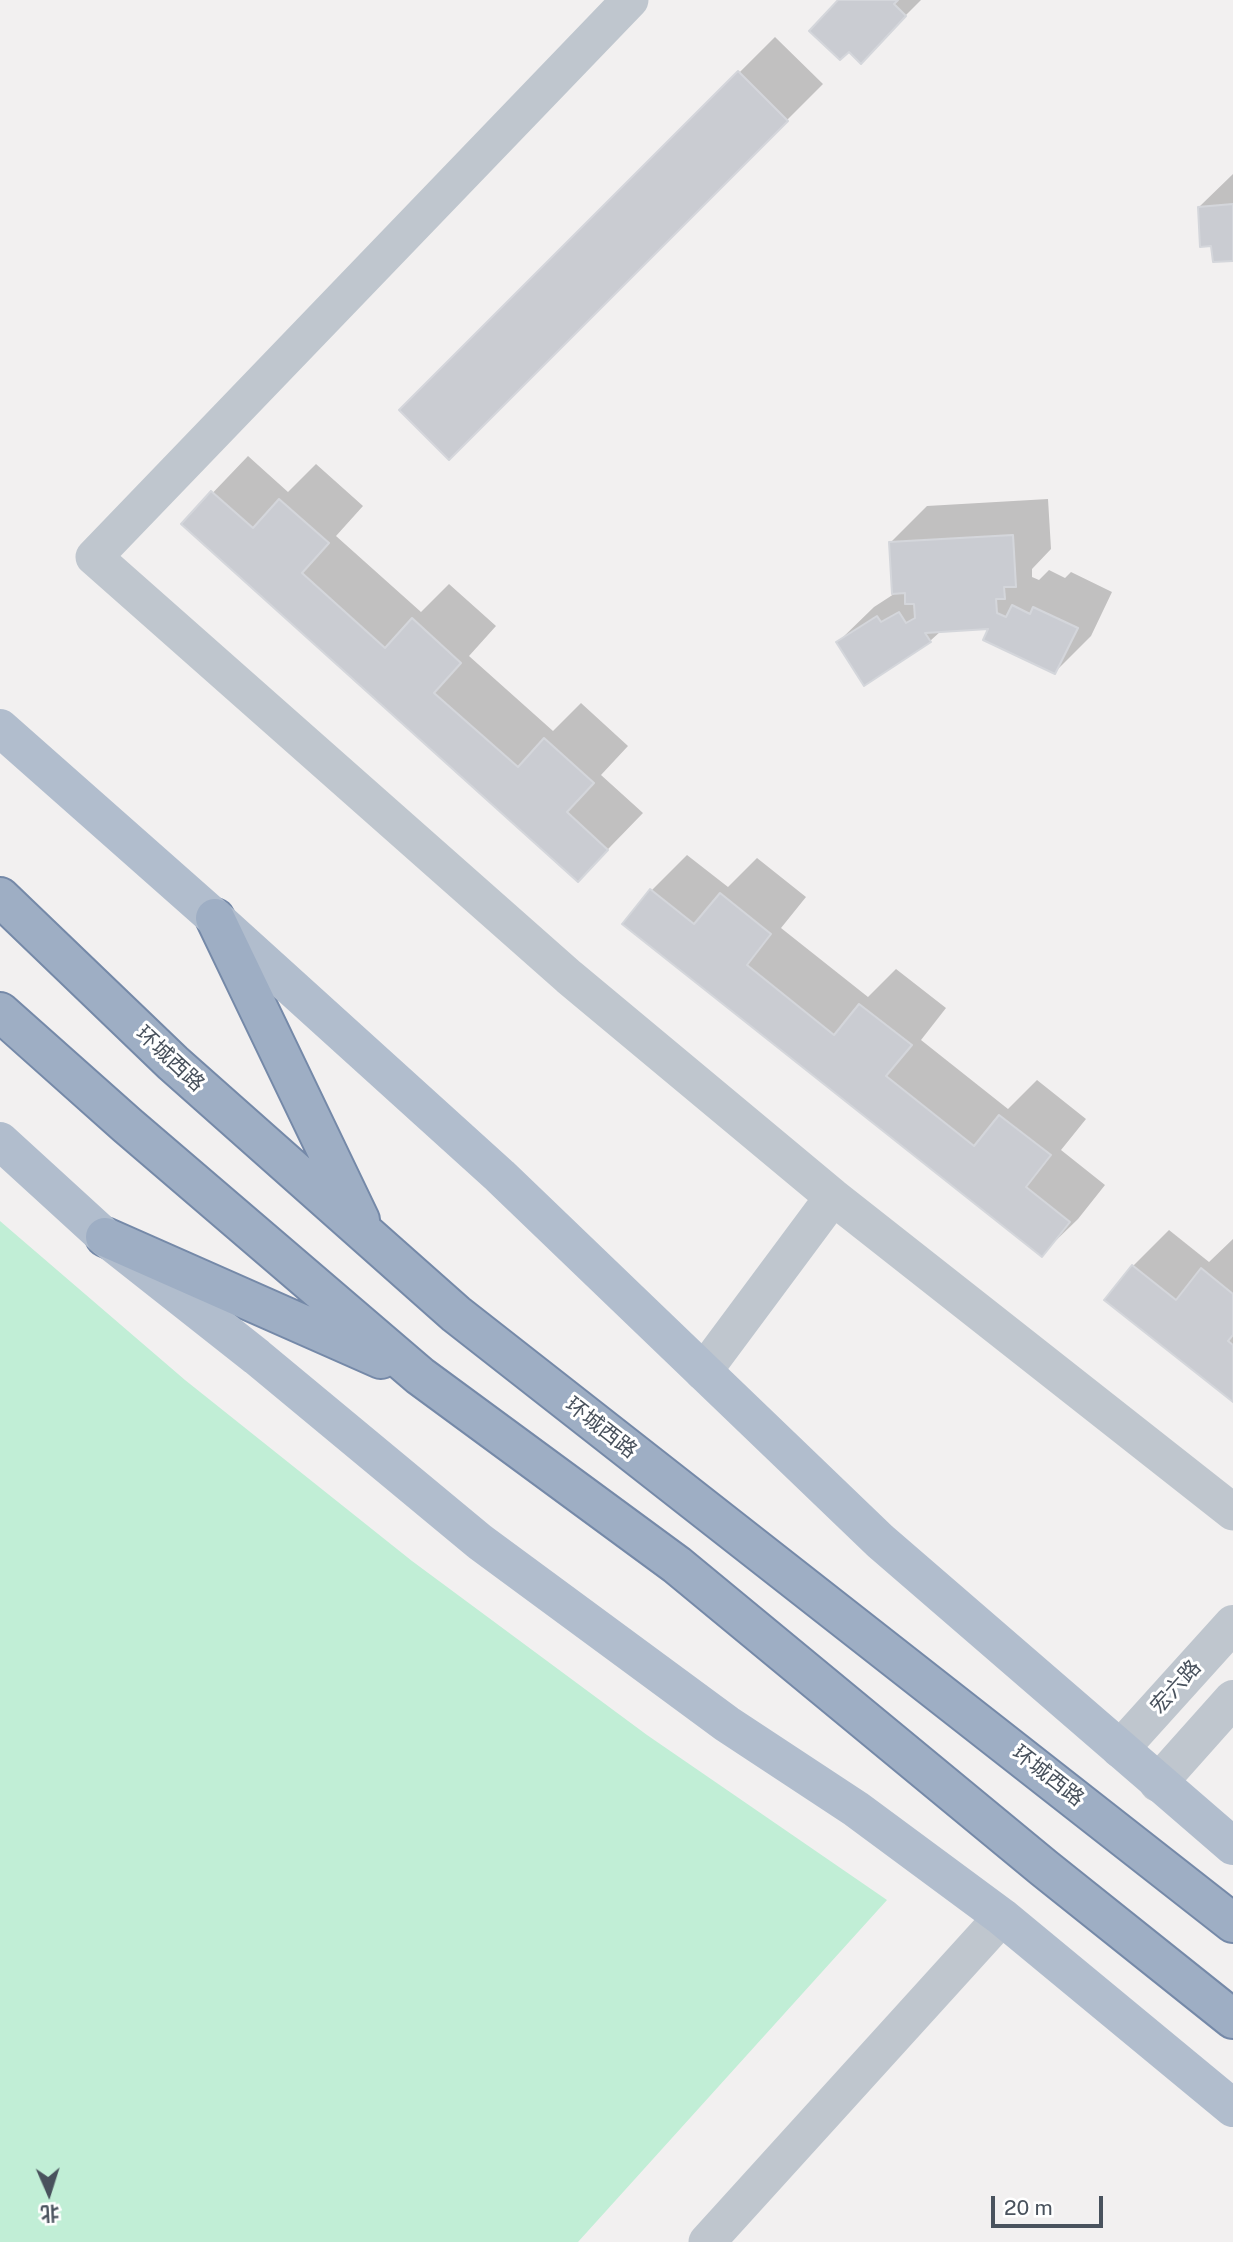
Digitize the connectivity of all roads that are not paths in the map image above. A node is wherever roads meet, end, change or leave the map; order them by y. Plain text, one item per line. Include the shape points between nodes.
1 (630, 0) edge
2 (0, 727) edge
3 (0, 897) edge
4 (215, 918) junction
5 (0, 1012) edge
6 (0, 1141) edge
7 (833, 1197) junction
8 (367, 1235) junction
9 (105, 1237) junction
10 (703, 1372) junction
11 (420, 1376) junction
12 (1233, 1512) edge
13 (1233, 1624) edge
14 (1233, 1699) edge
15 (1120, 1749) junction
16 (1158, 1783) junction
17 (1233, 1846) edge
18 (1002, 1917) junction
19 (1233, 1923) edge
20 (1233, 2019) edge
21 (1233, 2108) edge
22 (707, 2242) edge

1 - 7 street via 94,556 569,977
2 - 4 main road
3 - 8 highway, 环城西路 via 173,1063
4 - 8 highway
4 - 10 main road via 500,1176
5 - 11 highway
6 - 9 main road
7 - 10 street
7 - 12 street
8 - 19 highway, 环城西路 via 467,1323
9 - 11 highway
9 - 18 main road via 480,1542 727,1724 856,1809
10 - 15 main road via 880,1541
11 - 20 highway via 677,1565
13 - 15 street, 宏六路
14 - 16 street
15 - 16 main road
16 - 17 main road
18 - 21 main road
18 - 22 street

